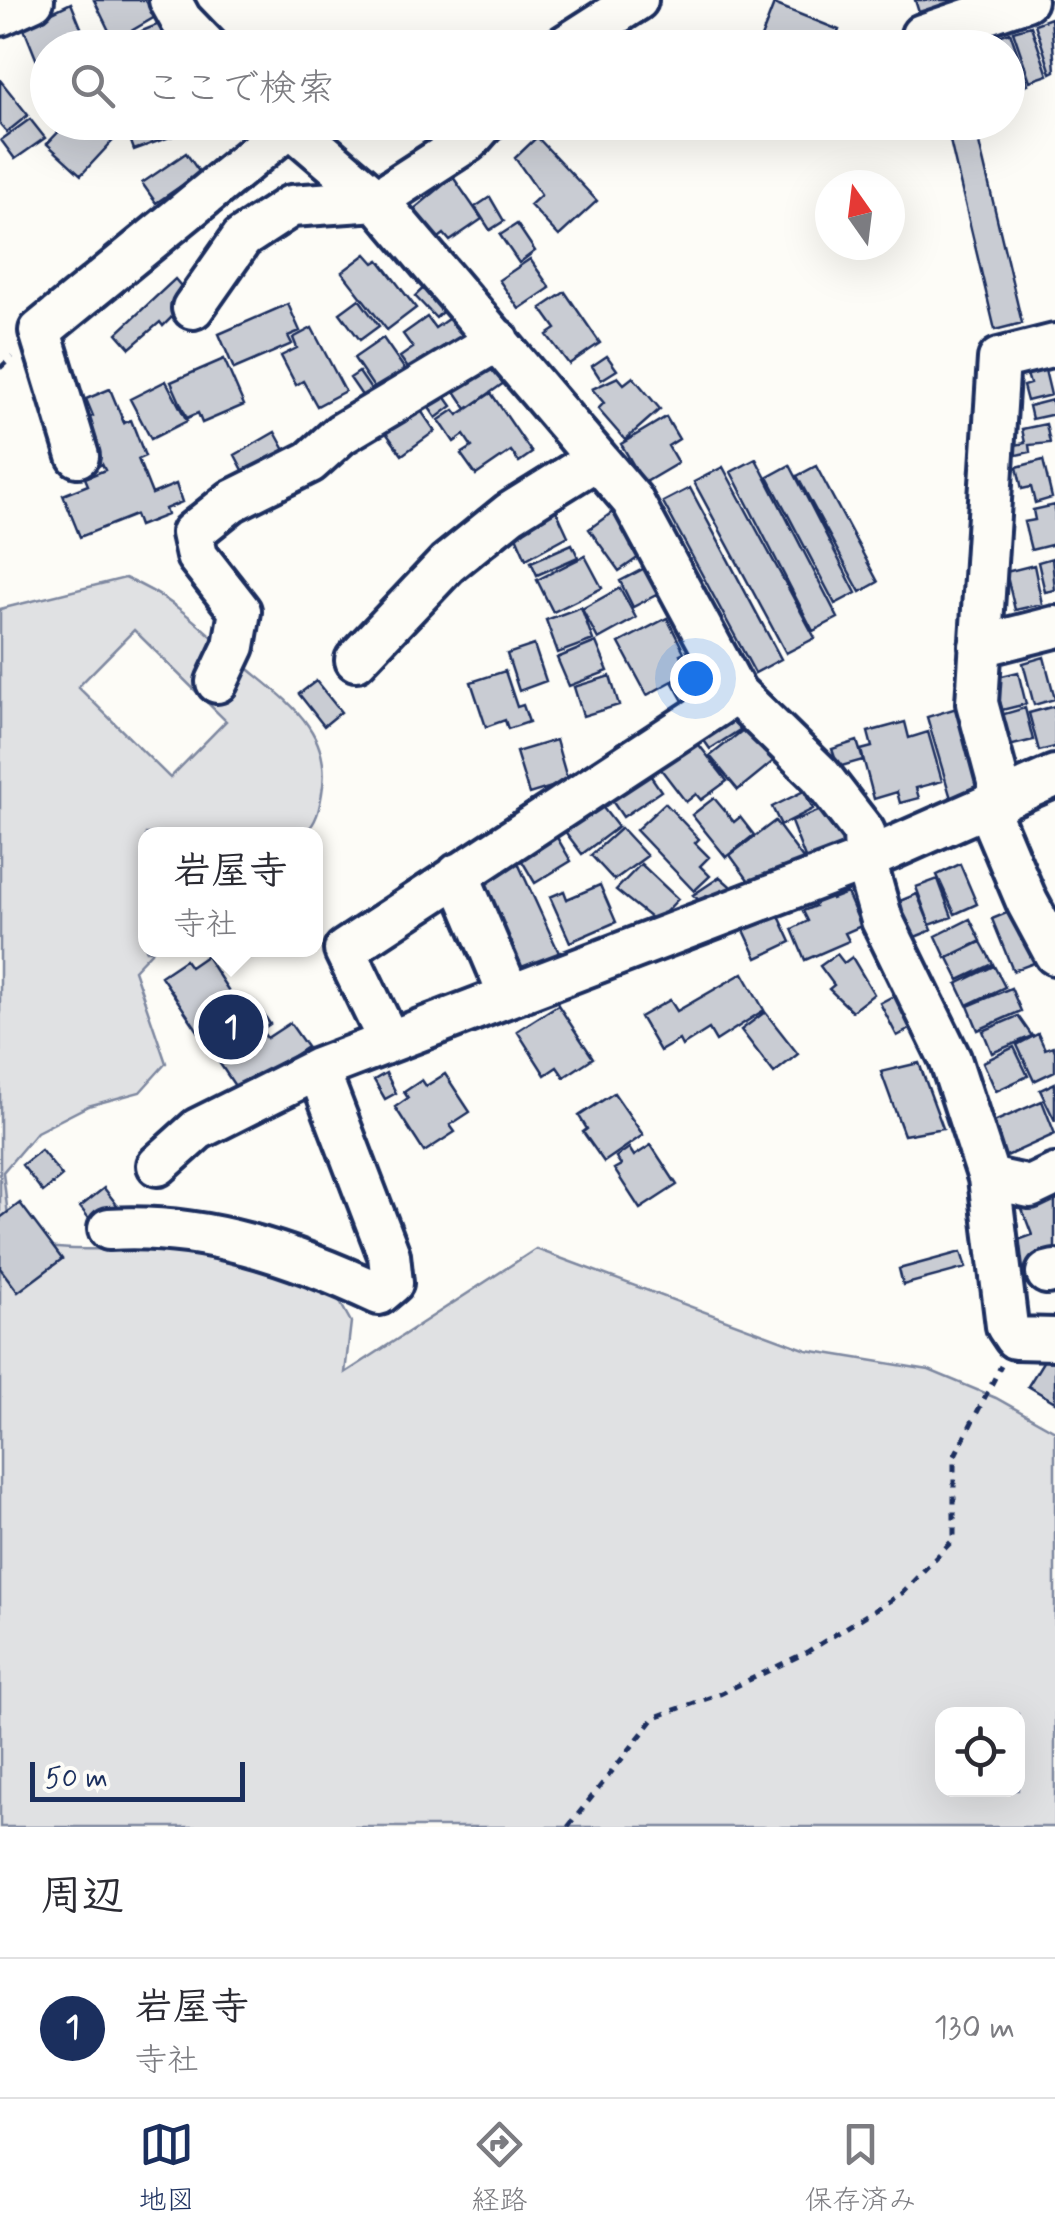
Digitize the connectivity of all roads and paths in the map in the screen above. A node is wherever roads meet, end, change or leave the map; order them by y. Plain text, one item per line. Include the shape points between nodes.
1 (170, 0) edge
2 (637, 0) edge
3 (1026, 0) edge
4 (191, 30) edge
5 (590, 30) edge
6 (937, 30) edge
7 (269, 140) edge
8 (307, 140) edge
9 (470, 140) edge
10 (377, 200) junction
11 (193, 308) dead end
12 (498, 340) junction
13 (1055, 345) edge
14 (78, 456) dead end
15 (595, 460) junction
16 (1055, 626) edge
17 (980, 646) junction
18 (356, 660) dead end
19 (217, 682) dead end
20 (736, 693) junction
21 (1055, 776) edge
22 (995, 804) junction
23 (865, 860) junction
24 (458, 874) junction
25 (1055, 954) edge
26 (509, 994) junction
27 (388, 1040) junction
28 (318, 1069) junction
29 (158, 1165) dead end
30 (1055, 1176) edge
31 (989, 1178) junction
32 (109, 1229) dead end
33 (1015, 1338) junction
34 (1055, 1339) edge
35 (568, 1827) edge

1 - 4 street
2 - 5 street
3 - 6 street
7 - 14 street via 40,331
8 - 10 street
9 - 10 street
10 - 11 street via 291,206 242,238
10 - 12 street
12 - 15 street
12 - 19 street via 341,434 310,462 232,501 192,533 197,556 240,611 234,646
13 - 17 street via 999,359
15 - 18 street via 510,513 447,564
15 - 20 street via 632,500
16 - 17 street
17 - 22 street via 977,703
20 - 23 street via 831,789 864,832
20 - 24 street
21 - 22 street
22 - 23 street
22 - 25 street via 1027,902
23 - 26 street
23 - 31 street via 882,920 950,1059
24 - 26 street
24 - 27 street via 345,950
26 - 27 street
27 - 28 street
28 - 29 street via 198,1128
28 - 32 street via 389,1255 392,1283 379,1294 227,1238 151,1226
30 - 31 street via 1030,1187
31 - 33 street via 1007,1326
33 - 34 street
33 - 35 path via 954,1456 954,1539 902,1593 807,1652 655,1717

